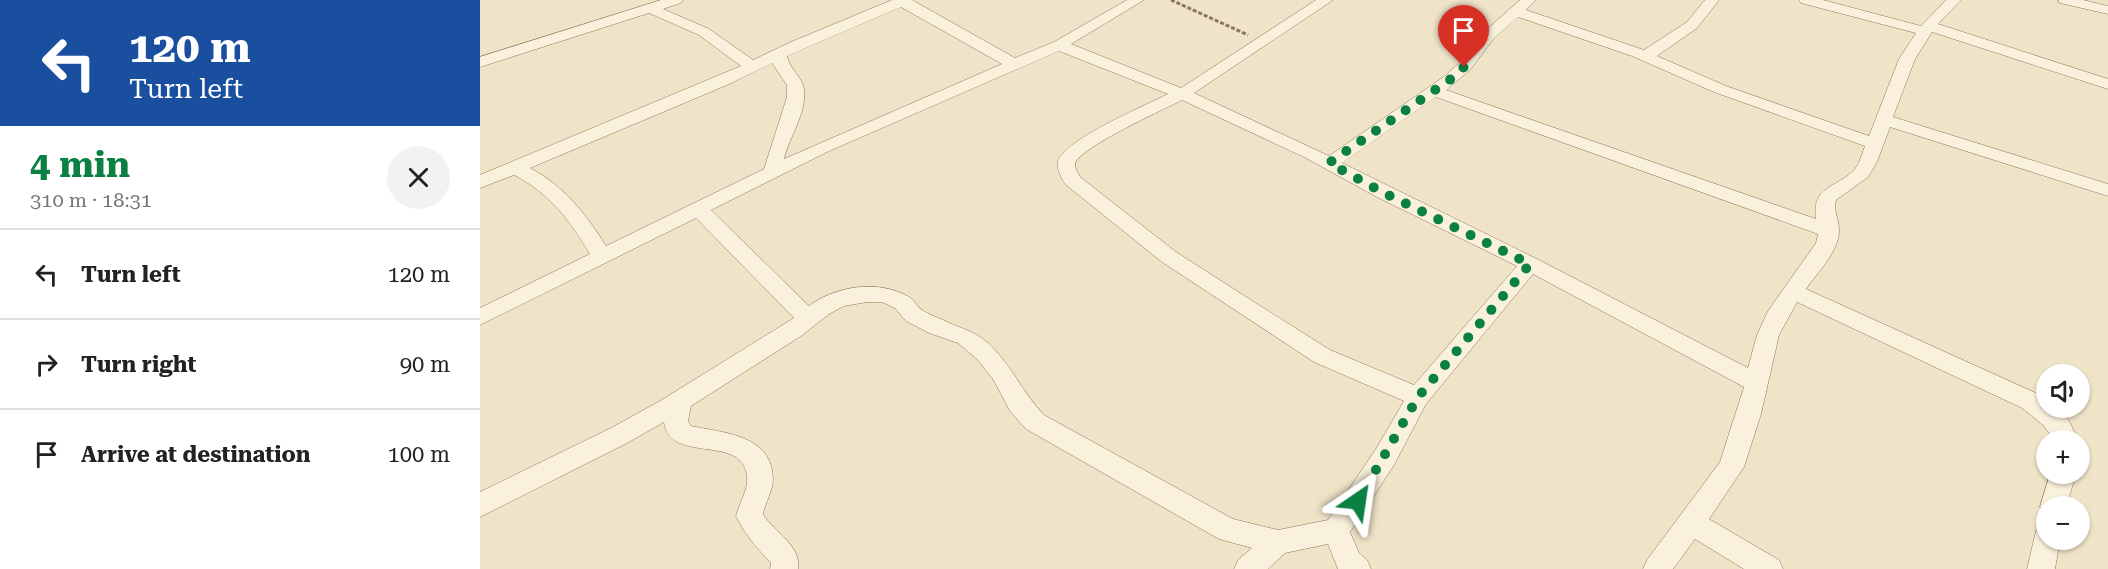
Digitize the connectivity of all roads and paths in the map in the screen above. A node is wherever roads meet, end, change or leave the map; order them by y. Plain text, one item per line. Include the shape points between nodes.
1 (676, 0) edge
2 (901, 0) edge
3 (1137, 0) edge
4 (1171, 0) edge
5 (1326, 0) edge
6 (1529, 0) edge
7 (1712, 0) edge
8 (1806, 0) edge
9 (2065, 0) edge
10 (1950, 1) edge
11 (651, 9) junction
12 (2108, 10) edge
13 (1515, 11) junction
14 (1926, 28) junction
15 (1262, 42) junction
16 (1059, 45) junction
17 (779, 53) junction
18 (1645, 57) junction
19 (480, 62) edge
20 (1015, 65) junction
21 (752, 67) junction
22 (2108, 84) edge
23 (1434, 91) junction
24 (1182, 94) junction
25 (1885, 120) junction
26 (1875, 144) junction
27 (1329, 163) junction
28 (516, 168) junction
29 (773, 171) junction
30 (480, 182) edge
31 (2108, 190) edge
32 (698, 208) junction
33 (1830, 231) junction
34 (602, 257) junction
35 (1530, 264) junction
36 (1792, 291) junction
37 (480, 317) edge
38 (807, 318) junction
39 (1756, 383) junction
40 (1418, 397) junction
41 (680, 400) junction
42 (2062, 430) edge
43 (480, 505) edge
44 (1690, 522) junction
45 (1336, 530) junction
46 (1278, 542) junction
47 (2044, 550) edge
48 (784, 569) edge
49 (1248, 569) edge
50 (1357, 569) edge
51 (1657, 569) edge
52 (1769, 569) edge
53 (2041, 569) edge

1 - 11 street
2 - 17 street
2 - 20 street
3 - 16 street
4 - 15 path
5 - 15 street
6 - 13 street
7 - 18 street via 1692,25
8 - 14 street
9 - 12 street
10 - 14 street
11 - 19 street
11 - 21 street via 704,32
13 - 18 street
13 - 23 street via 1488,35 1464,67
14 - 22 street
14 - 25 street via 1908,59
15 - 24 street
16 - 20 street
16 - 24 street
17 - 21 street
17 - 29 street via 778,58 796,86 796,96
18 - 26 street via 1720,89
20 - 29 street
21 - 28 street
23 - 27 street
23 - 33 street
24 - 27 street
24 - 40 street via 1086,142 1067,160 1072,180 1169,257 1322,356
25 - 26 street
25 - 31 street
26 - 33 street via 1860,174 1825,204
27 - 35 street
28 - 30 street
28 - 34 street via 558,194
29 - 32 street
32 - 34 street
32 - 38 street
33 - 36 street via 1826,244
34 - 37 street
35 - 39 street
35 - 40 street
36 - 39 street via 1768,335
36 - 42 street via 2030,401 2049,413
38 - 41 street
38 - 46 street via 839,299 885,294 903,303 914,315 966,337 985,353 1018,404 1035,422 1228,530
39 - 44 street via 1731,467
40 - 45 street via 1385,457
41 - 43 street via 620,435
41 - 48 street via 676,423 681,432 689,437 732,443 753,459 760,476 749,516 786,559
44 - 51 street
44 - 52 street
45 - 46 street
45 - 50 street via 1349,562
46 - 49 street
47 - 53 street

